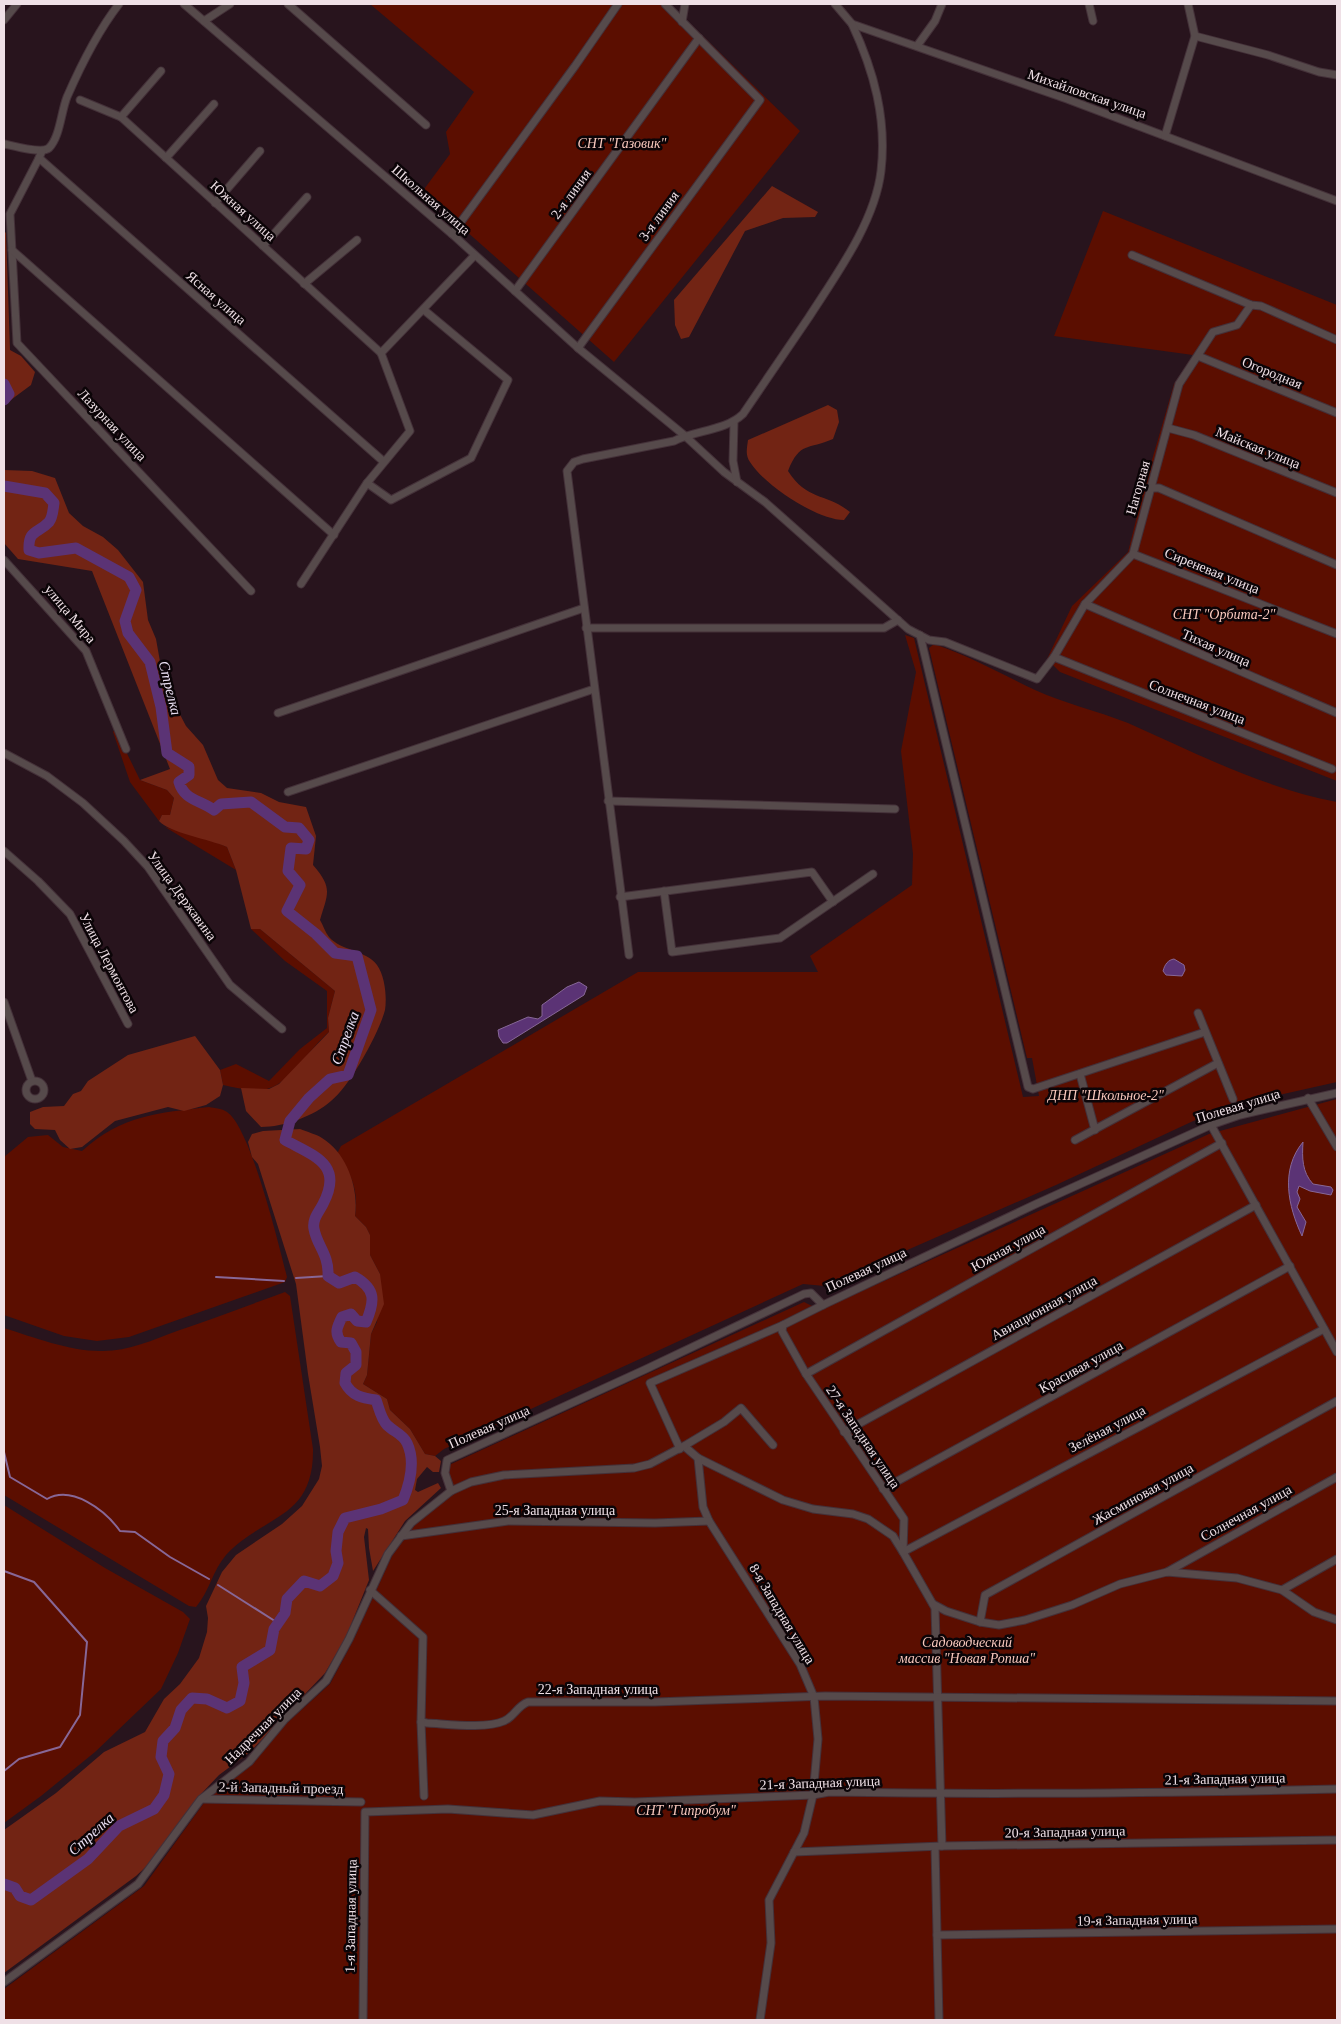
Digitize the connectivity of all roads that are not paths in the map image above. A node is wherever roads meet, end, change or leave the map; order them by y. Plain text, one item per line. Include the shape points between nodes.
1 (17, 4) edge
2 (120, 4) edge
3 (184, 4) edge
4 (230, 4) edge
5 (288, 4) edge
6 (618, 4) edge
7 (664, 4) edge
8 (685, 4) edge
9 (836, 4) edge
10 (942, 4) edge
11 (1089, 4) edge
12 (1188, 4) edge
13 (4, 20) edge
14 (204, 21) junction
15 (682, 22) junction
16 (1093, 22) dead end
17 (852, 24) junction
18 (1196, 36) junction
19 (699, 38) junction
20 (917, 46) junction
21 (161, 71) dead end
22 (1337, 75) edge
23 (80, 100) dead end
24 (214, 104) dead end
25 (121, 118) junction
26 (426, 125) dead end
27 (1165, 136) junction
28 (4, 144) edge
29 (260, 150) dead end
30 (41, 154) junction
31 (166, 158) junction
32 (307, 197) dead end
33 (1337, 201) edge
34 (215, 203) junction
35 (452, 234) junction
36 (357, 240) dead end
37 (263, 246) junction
38 (12, 250) junction
39 (1132, 255) dead end
40 (474, 256) junction
41 (304, 284) junction
42 (515, 292) junction
43 (1250, 305) junction
44 (424, 310) junction
45 (1337, 340) edge
46 (578, 348) junction
47 (381, 353) junction
48 (1198, 356) junction
49 (1337, 413) edge
50 (734, 422) junction
51 (1168, 428) junction
52 (684, 435) junction
53 (383, 461) junction
54 (737, 482) junction
55 (367, 483) junction
56 (1150, 488) junction
57 (1337, 493) edge
58 (334, 535) junction
59 (1133, 554) junction
60 (4, 560) edge
61 (1337, 565) edge
62 (301, 584) dead end
63 (251, 591) dead end
64 (1085, 604) junction
65 (584, 608) junction
66 (898, 620) junction
67 (586, 628) junction
68 (1337, 634) edge
69 (920, 635) junction
70 (1054, 657) junction
71 (1037, 679) joint
72 (594, 689) junction
73 (278, 712) dead end
74 (1337, 713) edge
75 (126, 749) dead end
76 (4, 753) edge
77 (1332, 769) dead end
78 (288, 792) dead end
79 (608, 800) junction
80 (895, 809) dead end
81 (4, 852) edge
82 (873, 874) dead end
83 (664, 892) junction
84 (620, 897) junction
85 (833, 902) junction
86 (629, 955) dead end
87 (4, 1002) edge
88 (1198, 1013) dead end
89 (128, 1024) dead end
90 (282, 1029) dead end
91 (1205, 1032) junction
92 (1218, 1063) junction
93 (1080, 1074) junction
94 (32, 1081) dead end
95 (1337, 1092) edge
96 (1308, 1098) junction
97 (1233, 1100) dead end
98 (1210, 1125) junction
99 (1095, 1130) junction
100 (1075, 1140) dead end
101 (1222, 1144) junction
102 (1337, 1147) edge
103 (1256, 1205) junction
104 (1290, 1266) junction
105 (822, 1305) junction
106 (783, 1325) junction
107 (1324, 1329) junction
108 (1337, 1352) edge
109 (806, 1374) junction
110 (1337, 1401) edge
111 (844, 1432) junction
112 (772, 1445) dead end
113 (682, 1448) junction
114 (698, 1458) junction
115 (1337, 1477) edge
116 (883, 1489) junction
117 (451, 1491) junction
118 (709, 1521) junction
119 (401, 1536) junction
120 (903, 1552) junction
121 (1337, 1559) edge
122 (1166, 1572) junction
123 (370, 1590) junction
124 (1282, 1590) junction
125 (933, 1604) junction
126 (1337, 1620) edge
127 (980, 1622) junction
128 (814, 1697) junction
129 (939, 1697) junction
130 (1337, 1701) edge
131 (422, 1722) junction
132 (1337, 1789) edge
133 (942, 1794) junction
134 (813, 1795) junction
135 (424, 1796) dead end
136 (201, 1799) junction
137 (361, 1802) dead end
138 (365, 1812) joint
139 (1337, 1840) edge
140 (939, 1847) junction
141 (794, 1852) junction
142 (1337, 1929) edge
143 (937, 1935) junction
144 (4, 1982) edge
145 (363, 2020) edge
146 (760, 2020) edge
147 (939, 2020) edge

1 - 13 street
2 - 30 street via 99,34 67,98 55,136 49,148
3 - 14 street, Школьная улица
4 - 14 street
5 - 26 street
6 - 35 street
7 - 15 street
8 - 15 street
9 - 17 street
10 - 20 street via 936,21
11 - 16 street
12 - 18 street
14 - 35 street, Школьная улица
15 - 19 street
17 - 20 street, Михайловская улица
17 - 50 street via 867,58 882,114 881,172 870,210 842,267 743,414
18 - 22 street
18 - 27 street
19 - 42 street, 2-я линия
19 - 46 street, 3-я линия via 760,100
20 - 27 street, Михайловская улица
21 - 25 street
23 - 25 street, Южная улица
24 - 31 street
25 - 31 street, Южная улица
27 - 33 street, Михайловская улица
28 - 30 street
29 - 34 street
30 - 38 street, Лазурная улица via 10,214
30 - 53 street, Ясная улица
31 - 34 street, Южная улица
32 - 37 street
34 - 37 street, Южная улица
35 - 40 street, Школьная улица
36 - 41 street
37 - 41 street, Южная улица
38 - 58 street
38 - 63 street, Лазурная улица via 17,343
39 - 43 street
40 - 42 street, Школьная улица
40 - 44 street
41 - 47 street, Южная улица
42 - 46 street, Школьная улица
43 - 45 street via 1261,306
43 - 48 street, Нагорная via 1237,325 1213,332
44 - 47 street
44 - 55 street via 508,380 470,458 391,500
46 - 52 street, Школьная улица
47 - 53 street via 410,431
48 - 49 street, Огородная
48 - 51 street, Нагорная via 1179,384
50 - 52 street
50 - 54 street via 732,461
51 - 56 street, Нагорная
51 - 57 street, Майская улица via 1194,435
52 - 54 street, Школьная улица
52 - 65 street via 674,441 583,459 574,462 568,471
53 - 55 street
54 - 66 street, Школьная улица via 765,502
55 - 58 street
56 - 59 street, Нагорная
56 - 61 street via 1159,488
58 - 62 street
59 - 64 street, Нагорная
59 - 68 street, Сиреневая улица
60 - 75 street, улица Мира via 86,651
64 - 70 street, Нагорная
64 - 74 street, Тихая улица
65 - 67 street
65 - 73 street
66 - 67 street via 884,628
66 - 69 street, Школьная улица
67 - 72 street
69 - 71 street, Школьная улица
69 - 93 street via 1028,1087 1033,1089
70 - 71 street, Нагорная
70 - 77 street, Солнечная улица
72 - 78 street
72 - 79 street
76 - 90 street, Улица Державина via 47,776 83,803 124,841 148,866 230,986
79 - 80 street
79 - 84 street
81 - 89 street, Улица Лермонтова via 70,914
82 - 85 street
83 - 84 street
83 - 85 street via 812,872
83 - 85 street via 672,952 780,938
84 - 86 street
87 - 94 street
88 - 91 street
91 - 92 street
91 - 93 street
92 - 97 street
92 - 99 street
93 - 99 street
95 - 96 street, Полевая улица
96 - 98 street, Полевая улица
96 - 102 street
98 - 101 street
98 - 105 street, Полевая улица
99 - 100 street
101 - 103 street
101 - 109 street, Южная улица
103 - 104 street
103 - 111 street, Авиационная улица
104 - 107 street
104 - 116 street, Красивая улица
105 - 106 street
105 - 117 street, Полевая улица via 811,1293 804,1294 447,1460 445,1473
106 - 109 street, 27-я Западная улица via 785,1338
106 - 113 street via 650,1383
107 - 108 street
107 - 120 street, Зелёная улица
109 - 111 street, 27-я Западная улица
110 - 127 street, Жасминовая улица via 985,1595
111 - 116 street, 27-я Западная улица
112 - 113 street, Надречная улица via 741,1408
113 - 114 street
113 - 117 street, Надречная улица via 634,1468 504,1476 471,1482
114 - 118 street, 8-я Западная улица via 703,1507
114 - 120 street via 783,1500 868,1519 893,1536
115 - 122 street, Солнечная улица
116 - 120 street, 27-я Западная улица via 904,1519
117 - 119 street, Надречная улица via 411,1523
118 - 119 street, 25-я Западная улица via 508,1521
118 - 128 street, 8-я Западная улица via 800,1664
119 - 123 street, Надречная улица
120 - 125 street
121 - 124 street
122 - 124 street via 1237,1578
122 - 127 street via 1120,1584 1072,1605 1025,1620 999,1625
123 - 131 street via 423,1637
123 - 136 street, Надречная улица via 326,1681 284,1720 249,1762
124 - 126 street via 1314,1612
125 - 127 street
125 - 129 street
128 - 129 street, 22-я Западная улица
128 - 131 street, 22-я Западная улица via 528,1702 520,1705 507,1720 495,1724
128 - 134 street, 8-я Западная улица via 818,1739
129 - 130 street, 22-я Западная улица
129 - 133 street
131 - 135 street
132 - 133 street, 21-я Западная улица
133 - 134 street, 21-я Западная улица via 829,1792
133 - 140 street
134 - 138 street, 21-я Западная улица via 600,1801 533,1815 448,1810
134 - 141 street, 8-я Западная улица via 804,1833
136 - 137 street, 2-й Западный проезд
136 - 144 street, Надречная улица via 138,1884
138 - 145 street, 1-я Западная улица
139 - 140 street, 20-я Западная улица
140 - 141 street, 20-я Западная улица
140 - 143 street
141 - 146 street, 8-я Западная улица via 770,1900 770,1943
142 - 143 street, 19-я Западная улица
143 - 147 street

